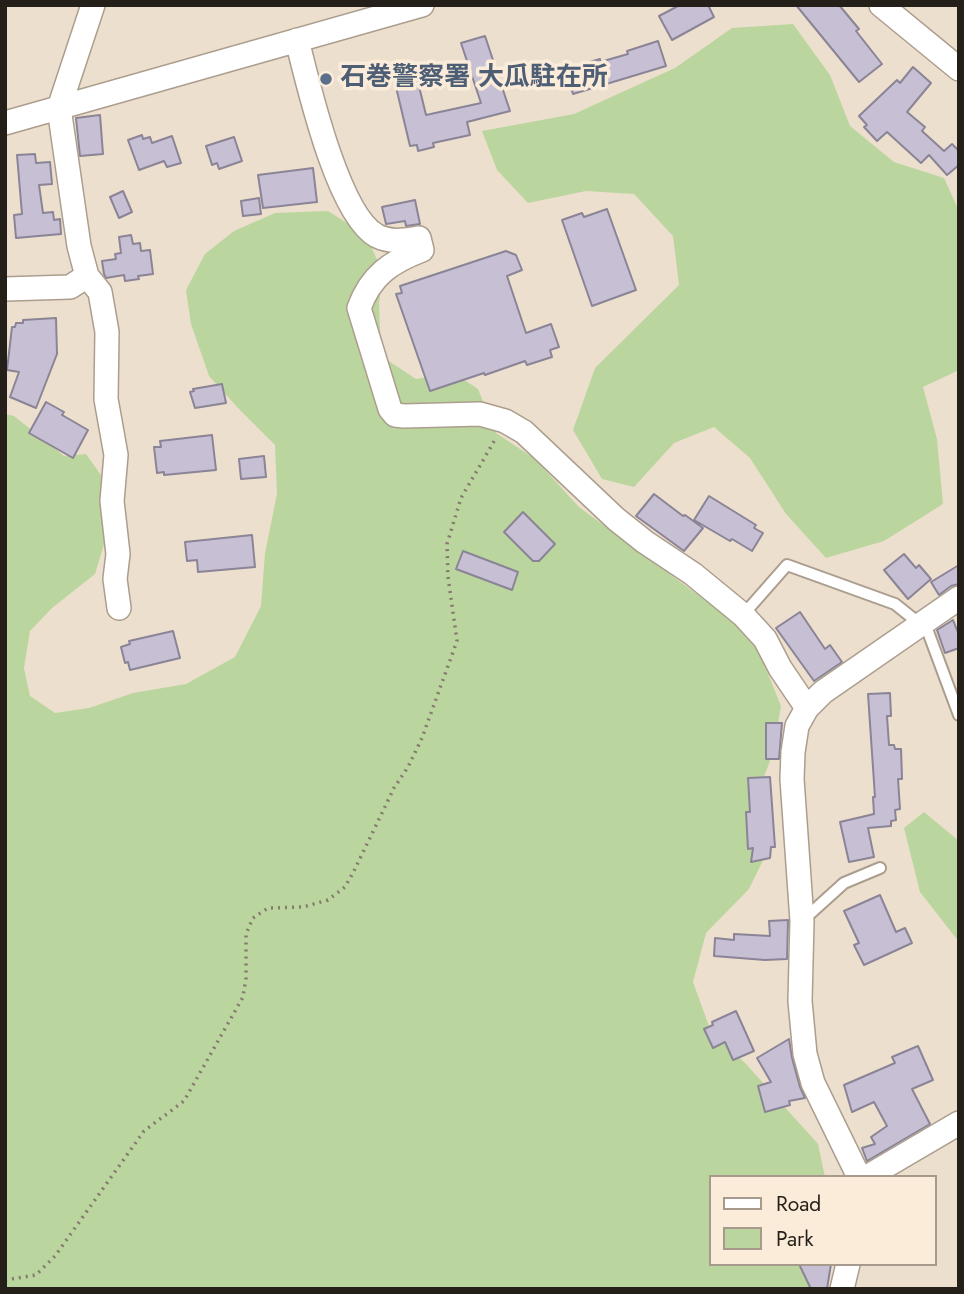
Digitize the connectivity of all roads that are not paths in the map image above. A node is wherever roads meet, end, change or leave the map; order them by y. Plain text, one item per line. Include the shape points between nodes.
1 (93, 5) edge
2 (422, 5) edge
3 (881, 5) edge
4 (297, 40) junction
5 (959, 69) edge
6 (59, 108) junction
7 (5, 122) edge
8 (87, 276) junction
9 (5, 289) edge
10 (959, 598) edge
11 (119, 608) dead end
12 (743, 615) junction
13 (922, 623) junction
14 (807, 708) junction
15 (959, 715) edge
16 (880, 868) dead end
17 (802, 921) junction
18 (959, 1123) edge
19 (858, 1175) edge
20 (870, 1175) edge
21 (848, 1266) edge
22 (842, 1289) edge

1 - 6 street
2 - 4 street
3 - 5 street
4 - 6 street
4 - 12 street via 334,170 354,213 377,236 401,241 419,238 422,250 398,260 371,283 359,307 390,409 404,416 480,414 524,432 616,519
6 - 7 street
6 - 8 street
8 - 9 street via 70,287
8 - 11 street via 100,292 107,332 106,399 116,455 112,501
10 - 13 street
12 - 13 lane via 787,565 895,604
12 - 14 street via 765,639
13 - 14 street
13 - 15 lane
14 - 17 street via 797,726 792,779
16 - 17 lane via 844,883
17 - 19 street via 800,1001 805,1054 813,1083
18 - 20 street
21 - 22 street

